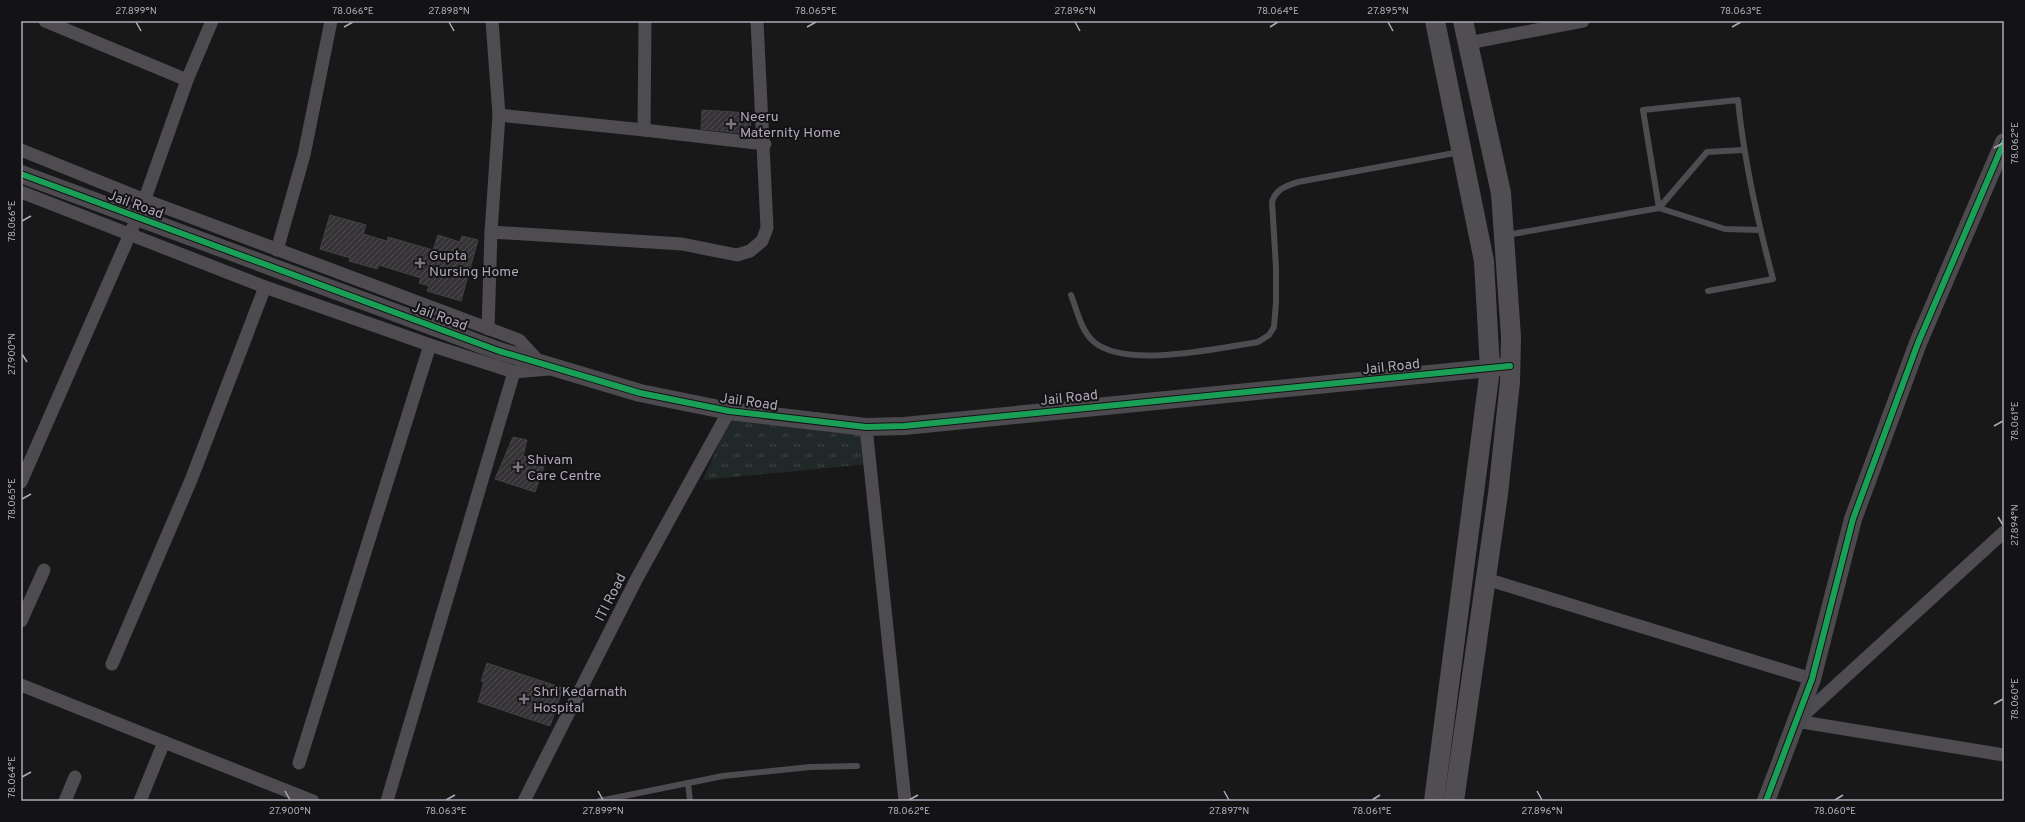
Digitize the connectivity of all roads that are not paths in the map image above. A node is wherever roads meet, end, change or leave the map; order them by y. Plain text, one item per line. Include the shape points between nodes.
1 (45, 21) edge
2 (212, 21) edge
3 (331, 21) edge
4 (492, 21) edge
5 (644, 21) edge
6 (757, 21) edge
7 (1435, 21) edge
8 (1463, 21) edge
9 (1583, 21) edge
10 (59, 23) edge
11 (1468, 43) junction
12 (187, 80) junction
13 (499, 115) junction
14 (644, 130) junction
15 (2004, 142) edge
16 (764, 144) junction
17 (21, 150) edge
18 (1743, 150) junction
19 (1461, 151) junction
20 (21, 174) edge
21 (21, 192) edge
22 (145, 200) junction
23 (1659, 208) junction
24 (1760, 230) junction
25 (491, 232) junction
26 (130, 234) junction
27 (1504, 236) junction
28 (277, 250) junction
29 (265, 287) junction
30 (1708, 291) dead end
31 (1071, 296) dead end
32 (488, 329) junction
33 (430, 345) junction
34 (550, 366) junction
35 (1510, 366) junction
36 (1490, 369) junction
37 (514, 372) junction
38 (729, 411) junction
39 (866, 427) junction
40 (21, 482) edge
41 (2003, 536) edge
42 (44, 570) dead end
43 (1486, 579) junction
44 (21, 621) edge
45 (112, 664) dead end
46 (1812, 679) junction
47 (21, 685) edge
48 (1796, 722) junction
49 (164, 742) junction
50 (2004, 755) edge
51 (299, 763) dead end
52 (857, 766) dead end
53 (75, 777) dead end
54 (688, 783) junction
55 (65, 801) edge
56 (140, 801) edge
57 (313, 801) edge
58 (387, 801) edge
59 (524, 801) edge
60 (599, 801) edge
61 (690, 801) edge
62 (904, 801) edge
63 (1434, 801) edge
64 (1454, 801) edge
65 (1766, 801) edge

1 - 10 street
2 - 12 street
3 - 28 street via 304,156
4 - 13 street
5 - 14 street
6 - 16 street
7 - 19 main road
8 - 11 main road
9 - 11 street
10 - 12 street
11 - 27 main road via 1501,193
12 - 22 street
13 - 14 street
13 - 25 street
14 - 16 street
15 - 46 street via 1918,342 1853,518
16 - 25 street via 767,228 762,241 750,251 736,255 682,244
17 - 22 street
18 - 23 lane via 1707,152
18 - 23 lane via 1738,100 1643,110
18 - 24 lane
19 - 31 lane via 1298,182 1283,187 1274,195 1274,327 1269,335 1258,342 1175,355 1121,354 1094,342 1083,327
19 - 36 main road via 1484,261
20 - 34 street, Jail Road, bridge via 499,351
21 - 26 street
22 - 26 street
22 - 28 street
23 - 24 lane via 1725,229
23 - 27 lane
24 - 30 lane via 1773,278
25 - 32 street
26 - 29 street
26 - 40 street
27 - 35 main road via 1511,337
28 - 32 street
29 - 33 street
29 - 45 street via 191,480
32 - 34 street via 519,340
33 - 37 street
33 - 51 street
34 - 37 street
34 - 38 street, Jail Road via 640,393
35 - 36 street, Jail Road
35 - 43 main road via 1500,478
36 - 39 street, Jail Road via 904,426
36 - 63 main road
37 - 58 street
38 - 39 street, Jail Road
38 - 59 street, ITI Road via 636,580
39 - 62 street
41 - 48 street
42 - 44 street
43 - 46 street
43 - 64 main road
46 - 48 street
47 - 49 street
48 - 50 street
48 - 65 street
49 - 56 street
49 - 57 street
52 - 54 lane via 810,767 723,776
53 - 55 street
54 - 60 lane
54 - 61 lane

